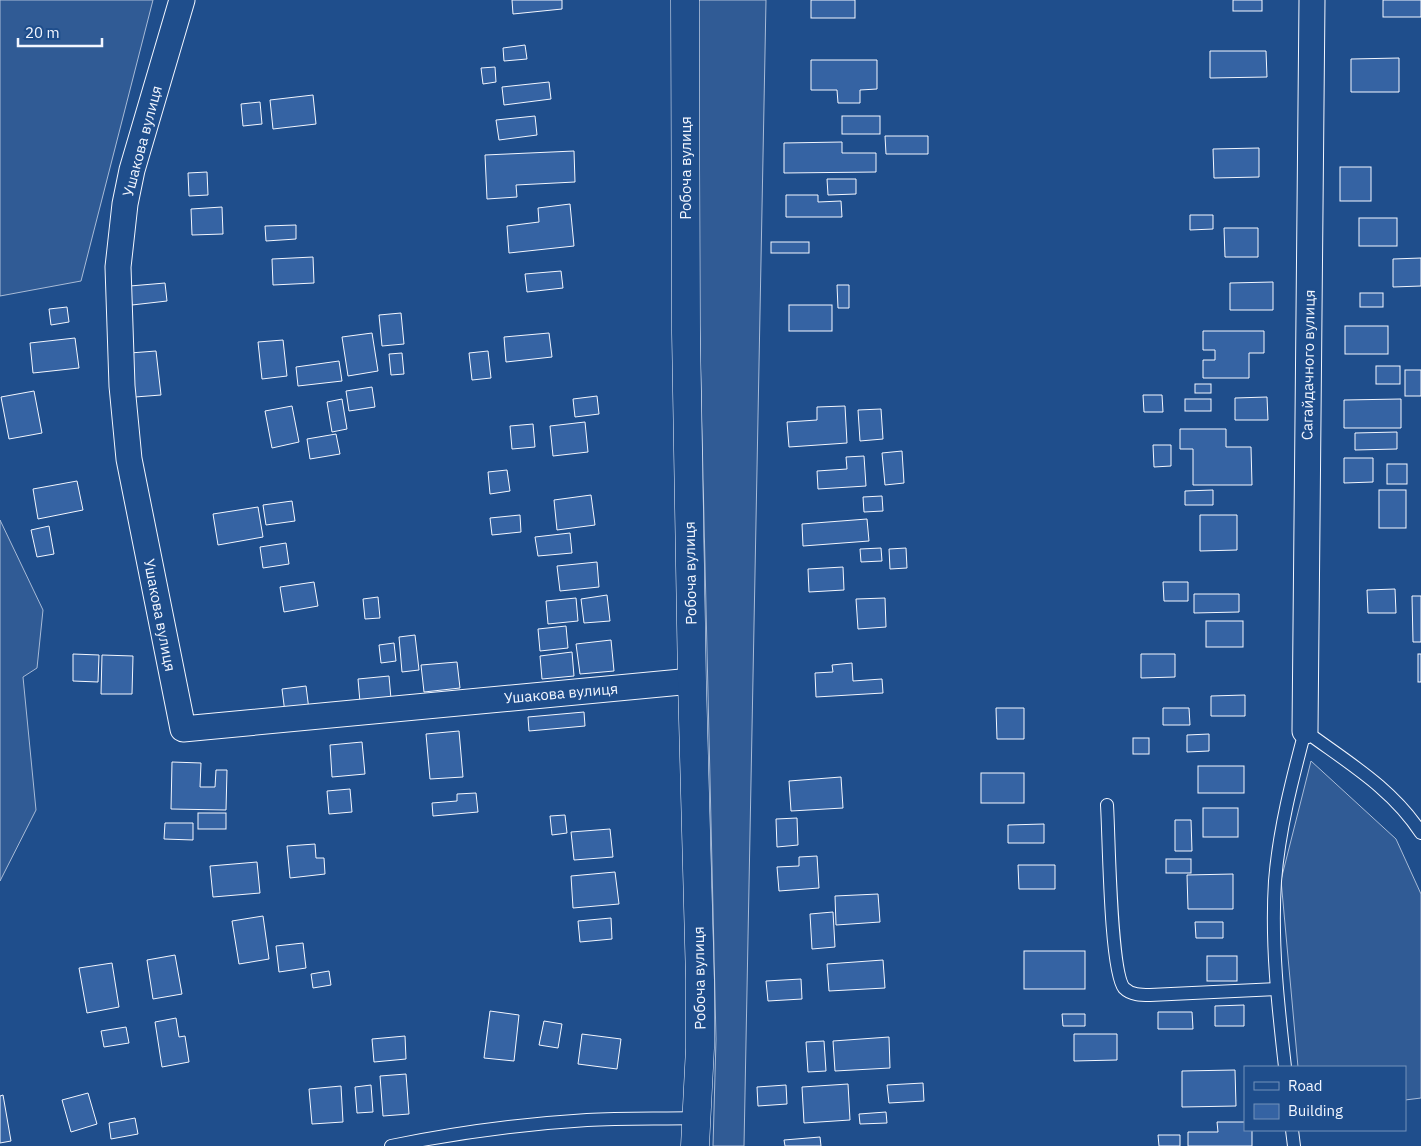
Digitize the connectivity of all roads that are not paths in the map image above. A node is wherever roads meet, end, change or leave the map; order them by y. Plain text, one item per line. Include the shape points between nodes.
1 (182, 0) edge
2 (685, 0) edge
3 (1312, 0) edge
4 (692, 681) junction
5 (1305, 731) junction
6 (1107, 805) dead end
7 (1421, 833) edge
8 (1276, 989) junction
9 (1285, 1066) edge
10 (698, 1118) junction
11 (1292, 1131) edge
12 (391, 1146) edge
13 (696, 1146) edge
14 (1294, 1146) edge

1 - 4 street, Ушакова вулиця via 132,170 118,267 128,450 183,729
2 - 4 street, Робоча вулиця
3 - 5 street, Сагайдачного вулиця
4 - 10 street, Робоча вулиця via 700,980
5 - 7 lane via 1382,787 1407,812
5 - 8 lane via 1290,789 1275,879
6 - 8 lane via 1114,951 1125,989 1135,994 1150,995
8 - 9 lane
10 - 12 lane via 540,1124
10 - 13 street, Робоча вулиця
11 - 14 lane

